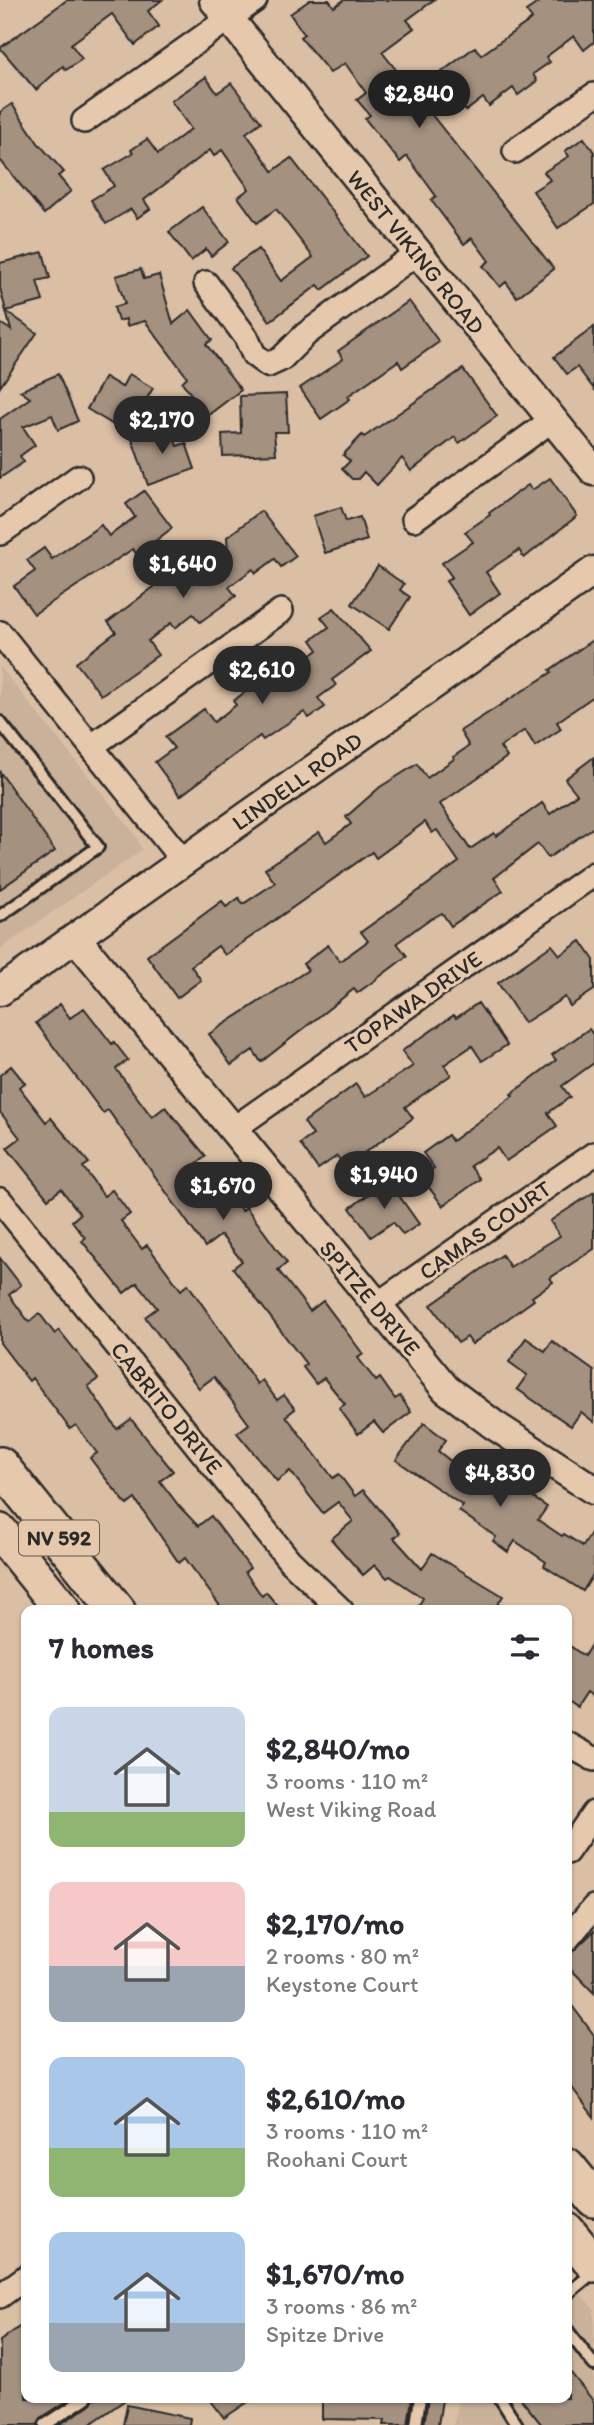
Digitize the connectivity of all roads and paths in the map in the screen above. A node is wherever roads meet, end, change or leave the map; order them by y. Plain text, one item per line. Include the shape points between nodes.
1 (255, 0) edge
2 (221, 9) edge
3 (594, 95) edge
4 (84, 121) dead end
5 (514, 151) dead end
6 (417, 253) junction
7 (206, 283) dead end
8 (552, 420) junction
9 (594, 471) edge
10 (79, 477) dead end
11 (414, 519) dead end
12 (0, 533) edge
13 (594, 571) edge
14 (281, 611) dead end
15 (0, 633) edge
16 (0, 722) edge
17 (92, 746) junction
18 (183, 861) junction
19 (594, 874) edge
20 (0, 916) edge
21 (76, 938) junction
22 (0, 991) edge
23 (232, 1130) junction
24 (594, 1154) edge
25 (0, 1200) edge
26 (375, 1306) junction
27 (0, 1465) edge
28 (594, 1490) edge
29 (0, 1499) edge
30 (0, 1532) edge
31 (79, 1563) junction
32 (59, 1605) edge
33 (113, 1605) edge
34 (336, 1605) edge
35 (572, 1747) edge
36 (594, 1759) edge
37 (594, 1813) edge
38 (572, 1845) edge
39 (594, 1907) edge
40 (572, 1933) edge
41 (572, 2172) edge
42 (594, 2199) edge
43 (572, 2237) edge
44 (594, 2264) edge
45 (594, 2272) edge
46 (21, 2281) edge
47 (572, 2290) edge
48 (0, 2296) edge
49 (572, 2336) edge
50 (594, 2365) edge
51 (78, 2403) edge
52 (419, 2403) edge
53 (503, 2403) edge
54 (45, 2425) edge
55 (416, 2425) edge
56 (517, 2425) edge

1 - 2 street
2 - 4 street
2 - 6 street, WEST VIKING ROAD
3 - 5 street
6 - 7 street via 268,365 254,355
6 - 8 street, WEST VIKING ROAD
8 - 9 street, WEST VIKING ROAD
8 - 11 street
10 - 12 street
13 - 18 street, LINDELL ROAD
14 - 17 street
15 - 17 street
16 - 20 lane via 99,847
17 - 18 street
18 - 21 street, LINDELL ROAD
19 - 23 street, TOPAWA DRIVE
21 - 22 street, LINDELL ROAD
21 - 23 street, SPITZE DRIVE
23 - 26 street, SPITZE DRIVE
24 - 26 street, CAMAS COURT
25 - 34 street, CABRITO DRIVE via 289,1560
26 - 28 street, SPITZE DRIVE via 446,1389
27 - 31 main road, NV 592
29 - 31 main road via 37,1545
30 - 32 main road, NV 592
31 - 33 main road, NV 592
35 - 36 street
37 - 38 street
39 - 40 street
41 - 42 main road
43 - 44 main road
45 - 47 lane
46 - 48 street
49 - 50 lane
51 - 54 lane
52 - 55 lane
53 - 56 lane

